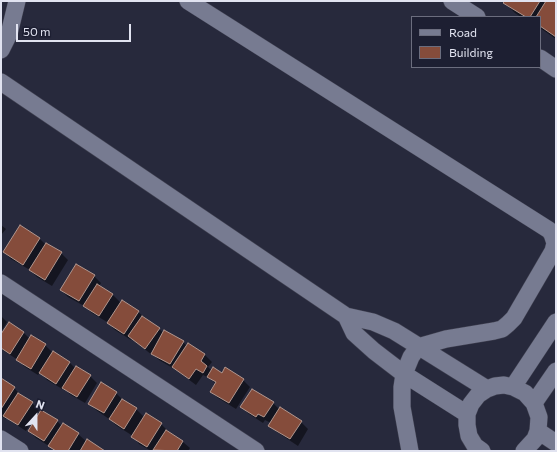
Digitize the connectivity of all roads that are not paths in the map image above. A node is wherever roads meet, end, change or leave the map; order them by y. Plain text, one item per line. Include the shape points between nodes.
1 (17, 1) edge
2 (188, 1) edge
3 (452, 1) edge
4 (475, 16) edge
5 (1, 50) edge
6 (541, 59) edge
7 (556, 69) edge
8 (1, 82) edge
9 (1, 283) edge
10 (346, 316) junction
11 (556, 322) edge
12 (418, 347) junction
13 (556, 371) edge
14 (404, 374) junction
15 (513, 387) junction
16 (487, 389) junction
17 (534, 403) junction
18 (467, 414) junction
19 (538, 431) junction
20 (1, 439) edge
21 (556, 443) edge
22 (20, 451) edge
23 (256, 451) edge
24 (410, 451) edge
25 (482, 451) edge
26 (524, 451) edge

1 - 5 street via 9,34
2 - 12 street via 549,230 555,243 554,251 508,324 502,329
3 - 4 street
6 - 7 street
8 - 10 street
9 - 23 street
10 - 12 street via 373,322 394,331
10 - 14 street via 354,333
11 - 15 street
12 - 14 street
12 - 16 street
13 - 17 street
14 - 18 street
14 - 24 street via 402,407
15 - 16 street
15 - 17 street via 525,393
16 - 18 street via 471,404
17 - 19 street via 539,417
18 - 25 street via 469,436 475,446
19 - 21 street
19 - 26 street via 535,439
20 - 22 street

